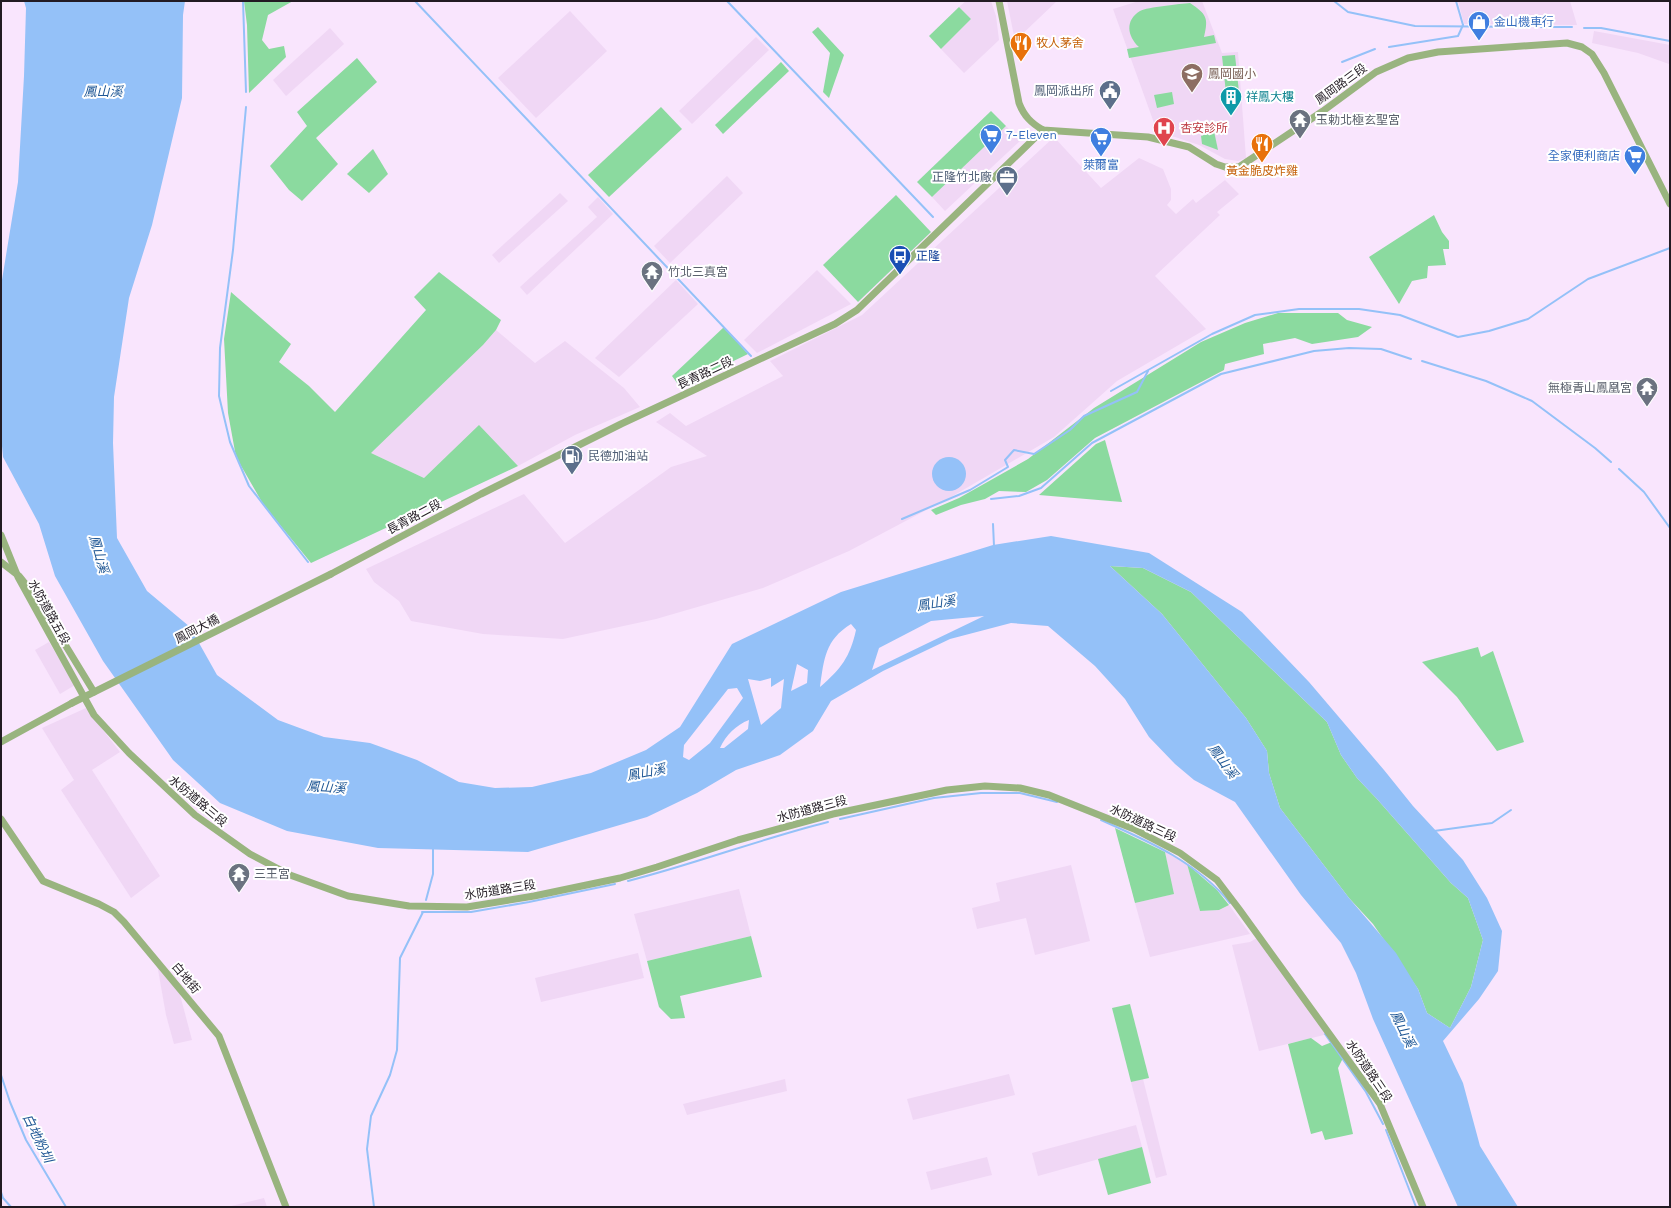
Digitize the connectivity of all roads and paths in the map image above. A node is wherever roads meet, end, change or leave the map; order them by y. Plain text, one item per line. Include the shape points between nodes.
1 (999, 1) edge
2 (1043, 130) junction
3 (1670, 204) edge
4 (1, 535) edge
5 (1, 562) edge
6 (331, 574) joint
7 (94, 692) junction
8 (83, 696) joint
9 (1, 742) edge
10 (1, 819) edge
11 (286, 1207) edge
12 (1423, 1207) edge

1 - 2 street via 1021,107 1031,123
2 - 3 street, 鳳岡路三段 via 1148,137 1189,147 1216,164 1239,167 1376,72 1408,58 1438,52 1567,43 1592,54
2 - 6 street, 長青路二段 via 857,310 835,324 621,424 481,494
4 - 8 street, 水防道路五段 via 18,577
5 - 7 street, bridge via 20,576 36,597
6 - 7 street, 鳳岡大橋, bridge
7 - 9 street, 鳳岡大橋, bridge
8 - 12 street, 水防道路三段 via 94,715 170,793 195,815 250,854 290,876 348,896 409,906 467,907 556,892 650,870 738,840 833,814 946,790 985,786 1020,788 1049,795 1134,829 1180,853 1217,880 1380,1104
10 - 11 street, 白地街 via 43,881 114,912 219,1036

